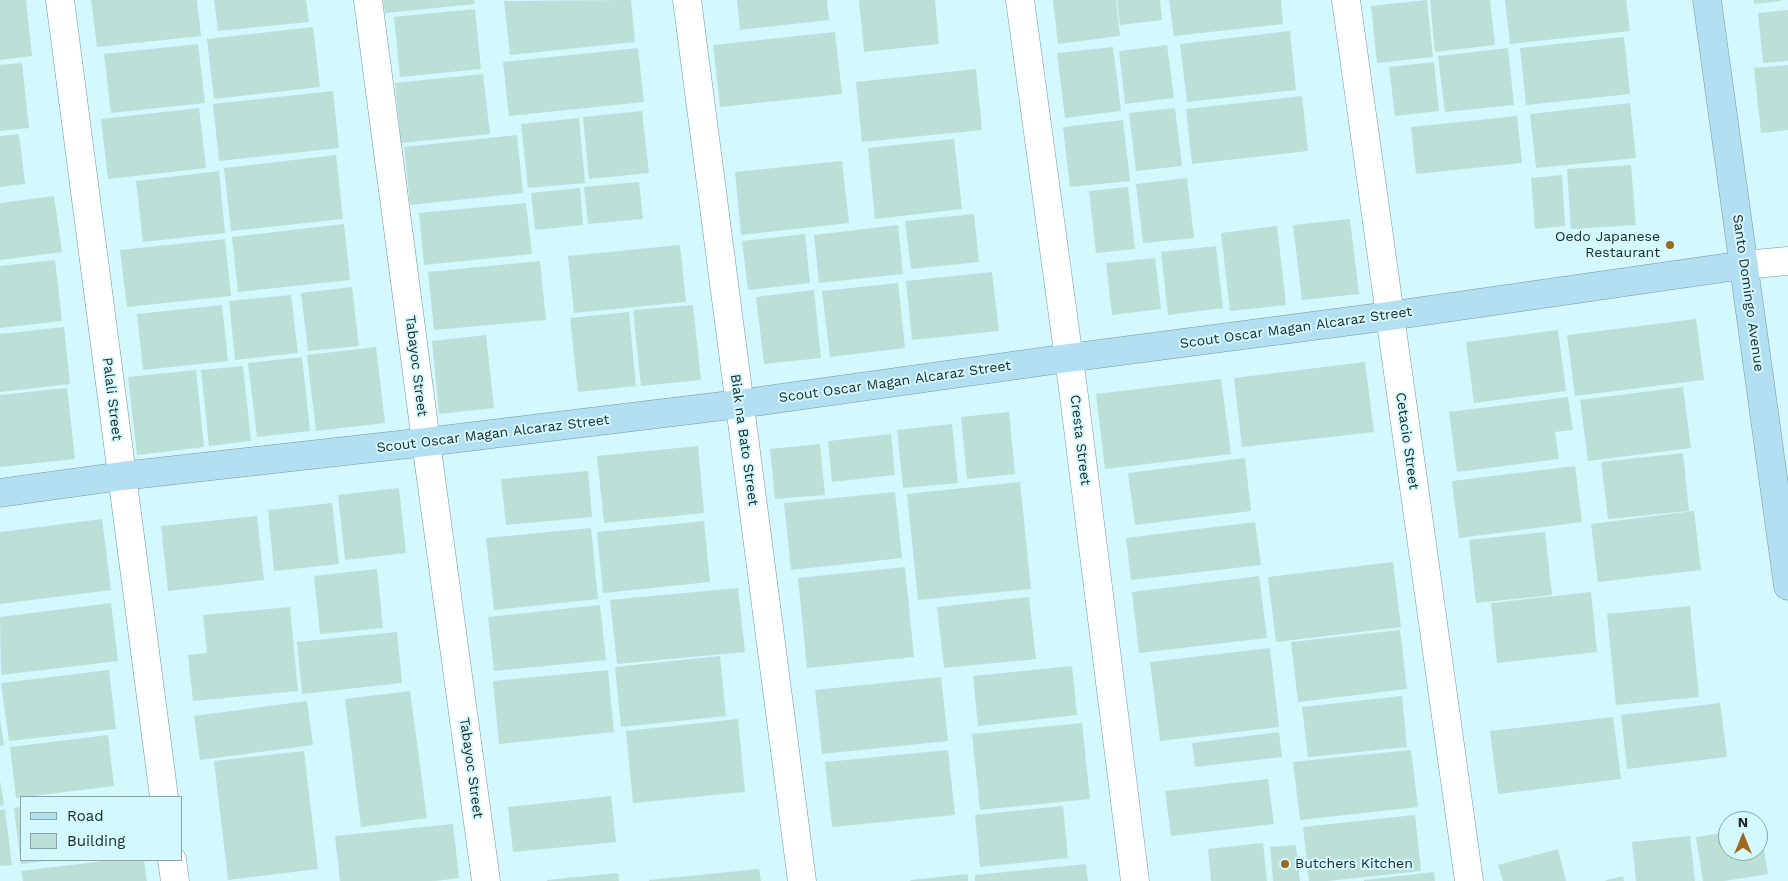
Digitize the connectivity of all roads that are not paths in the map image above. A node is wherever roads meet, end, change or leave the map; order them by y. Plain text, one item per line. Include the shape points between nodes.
1 (60, 0) edge
2 (368, 0) edge
3 (687, 0) edge
4 (1020, 0) edge
5 (1346, 0) edge
6 (1707, 0) edge
7 (1788, 261) edge
8 (1744, 265) junction
9 (1389, 316) junction
10 (1068, 358) junction
11 (739, 404) junction
12 (426, 442) junction
13 (122, 476) junction
14 (0, 493) edge
15 (1788, 586) edge
16 (164, 796) edge
17 (172, 861) edge
18 (175, 881) edge
19 (486, 881) edge
20 (802, 881) edge
21 (1135, 881) edge
22 (1469, 881) edge

1 - 13 street, Palali Street
2 - 12 street, Tabayoc Street
3 - 11 street, Biak na Bato Street
4 - 10 street, Cresta Street
5 - 9 street, Cetacio Street
6 - 8 street, Santo Domingo Avenue
7 - 8 street, Scout Oscar Magan Alcaraz Street
8 - 9 street, Scout Oscar Magan Alcaraz Street
8 - 15 street, Santo Domingo Avenue
9 - 10 street, Scout Oscar Magan Alcaraz Street
9 - 22 street, Cetacio Street
10 - 11 street, Scout Oscar Magan Alcaraz Street
10 - 21 street, Cresta Street
11 - 12 street, Scout Oscar Magan Alcaraz Street
11 - 20 street, Biak na Bato Street
12 - 13 street, Scout Oscar Magan Alcaraz Street
12 - 19 street, Tabayoc Street
13 - 14 street, Scout Oscar Magan Alcaraz Street
13 - 16 street, Palali Street
17 - 18 street

